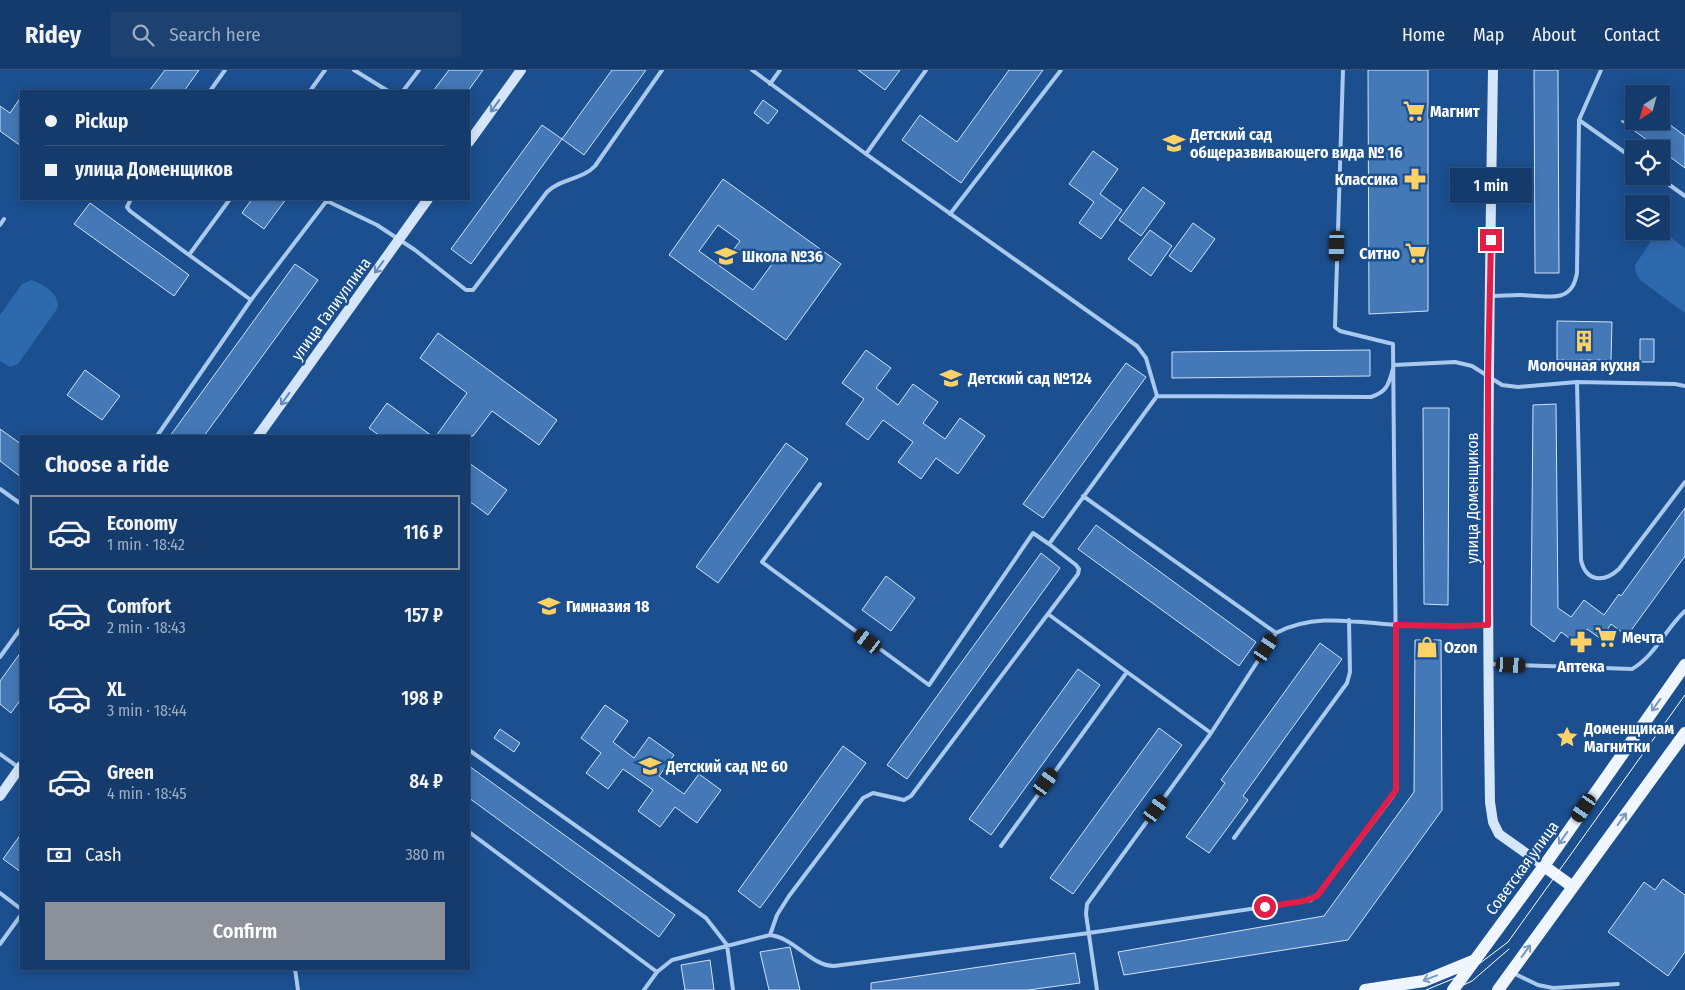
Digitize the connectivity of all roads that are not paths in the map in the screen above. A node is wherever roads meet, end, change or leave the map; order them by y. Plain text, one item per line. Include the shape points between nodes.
1 (225, 70) edge
2 (326, 70) edge
3 (354, 70) edge
4 (419, 70) edge
5 (521, 70) edge
6 (662, 70) edge
7 (752, 70) edge
8 (780, 70) edge
9 (926, 70) edge
10 (1061, 70) edge
11 (1343, 70) edge
12 (1493, 70) edge
13 (1601, 70) edge
14 (770, 84) junction
15 (211, 90) edge
16 (311, 90) edge
17 (386, 90) edge
18 (405, 90) edge
19 (1579, 120) junction
20 (470, 141) edge
21 (1625, 153) edge
22 (866, 154) junction
23 (1670, 185) edge
24 (1685, 196) edge
25 (130, 200) edge
26 (229, 200) edge
27 (327, 200) edge
28 (427, 200) edge
29 (950, 214) junction
30 (4, 220) dead end
31 (0, 225) edge
32 (399, 240) junction
33 (189, 255) junction
34 (1490, 296) junction
35 (252, 300) junction
36 (1394, 365) junction
37 (1488, 377) junction
38 (1576, 382) junction
39 (1685, 386) edge
40 (1157, 396) junction
41 (158, 435) edge
42 (259, 435) edge
43 (1685, 482) edge
44 (820, 484) dead end
45 (0, 489) edge
46 (1083, 496) junction
47 (20, 503) edge
48 (1048, 544) junction
49 (1685, 610) edge
50 (1048, 614) junction
51 (1349, 620) junction
52 (1396, 625) junction
53 (1488, 625) junction
54 (20, 629) edge
55 (1276, 633) junction
56 (0, 657) edge
57 (1488, 664) junction
58 (1685, 665) edge
59 (1126, 672) junction
60 (1685, 733) edge
61 (1211, 734) junction
62 (470, 751) edge
63 (0, 754) edge
64 (20, 767) edge
65 (0, 796) edge
66 (470, 833) edge
67 (1234, 838) dead end
68 (1001, 846) dead end
69 (1544, 866) junction
70 (1573, 887) junction
71 (0, 894) edge
72 (20, 908) edge
73 (20, 917) edge
74 (1089, 933) junction
75 (770, 935) junction
76 (0, 944) edge
77 (727, 945) junction
78 (1476, 960) junction
79 (295, 970) edge
80 (657, 972) junction
81 (1511, 972) junction
82 (1618, 984) dead end
83 (298, 990) edge
84 (644, 990) edge
85 (733, 990) edge
86 (1097, 990) edge
87 (1365, 990) edge
88 (1453, 990) edge
89 (1498, 990) edge

1 - 15 lane
2 - 16 lane
3 - 17 lane
4 - 18 lane
5 -> 20 street
6 - 32 lane via 595,166 585,174 552,187 473,290 466,290
7 - 14 lane
8 - 14 lane
9 - 22 lane
10 - 29 lane
11 - 36 lane via 1335,327 1393,344
12 - 34 street, улица Доменщиков
13 - 19 lane
14 - 22 lane
19 - 21 lane
19 - 34 lane via 1576,282 1564,294 1555,296
22 - 29 lane
23 - 24 lane
25 - 33 lane via 127,204 130,211
26 - 33 lane
27 - 32 lane
27 - 35 lane
28 - 32 street, улица Галиуллина
29 - 40 lane via 1137,346 1146,358
30 - 31 lane
32 -> 42 street, улица Галиуллина
33 - 35 lane
34 - 37 street, улица Доменщиков
35 - 41 lane
36 - 37 lane via 1455,362 1472,366
36 - 40 lane via 1386,388 1371,397
36 - 52 lane
37 - 38 lane via 1502,385 1518,387
37 - 53 street, улица Доменщиков
38 - 39 lane
38 - 43 lane via 1581,560 1588,574 1596,579 1613,576
40 - 46 lane
44 - 48 lane via 762,562 929,685 1033,533
45 - 47 lane
46 - 48 lane
46 - 55 lane
48 - 50 lane via 1079,569
49 - 57 lane via 1640,665 1632,669
50 - 59 lane
50 - 75 lane via 911,796 904,800 873,793 863,798 789,896
51 - 52 lane
51 - 55 lane via 1309,622 1289,626
51 - 67 lane via 1350,672 1347,684
52 - 53 lane
52 - 74 lane via 1396,790 1317,896 1304,901
53 - 57 street, улица Доменщиков
54 - 56 lane
55 - 61 lane
57 - 69 street, улица Доменщиков via 1493,822 1499,834
58 -> 69 main road, Советская улица
59 - 61 lane
59 - 68 lane
70 -> 60 main road
61 - 74 lane via 1090,899 1086,909
62 - 77 lane via 706,918
63 - 64 lane
64 - 65 street
66 - 80 lane
69 - 70 main road, улица Доменщиков
69 - 78 main road, Советская улица
81 -> 70 main road
71 - 72 lane
73 - 76 lane
74 - 75 lane via 834,966 824,965 788,940
74 - 86 lane
75 - 77 lane
77 - 80 lane via 672,960
77 - 85 lane
78 -> 87 main road via 1424,981
78 - 88 main road, Советская улица
79 - 83 lane
80 - 84 lane
81 - 82 lane via 1538,985 1553,988
81 - 89 main road

